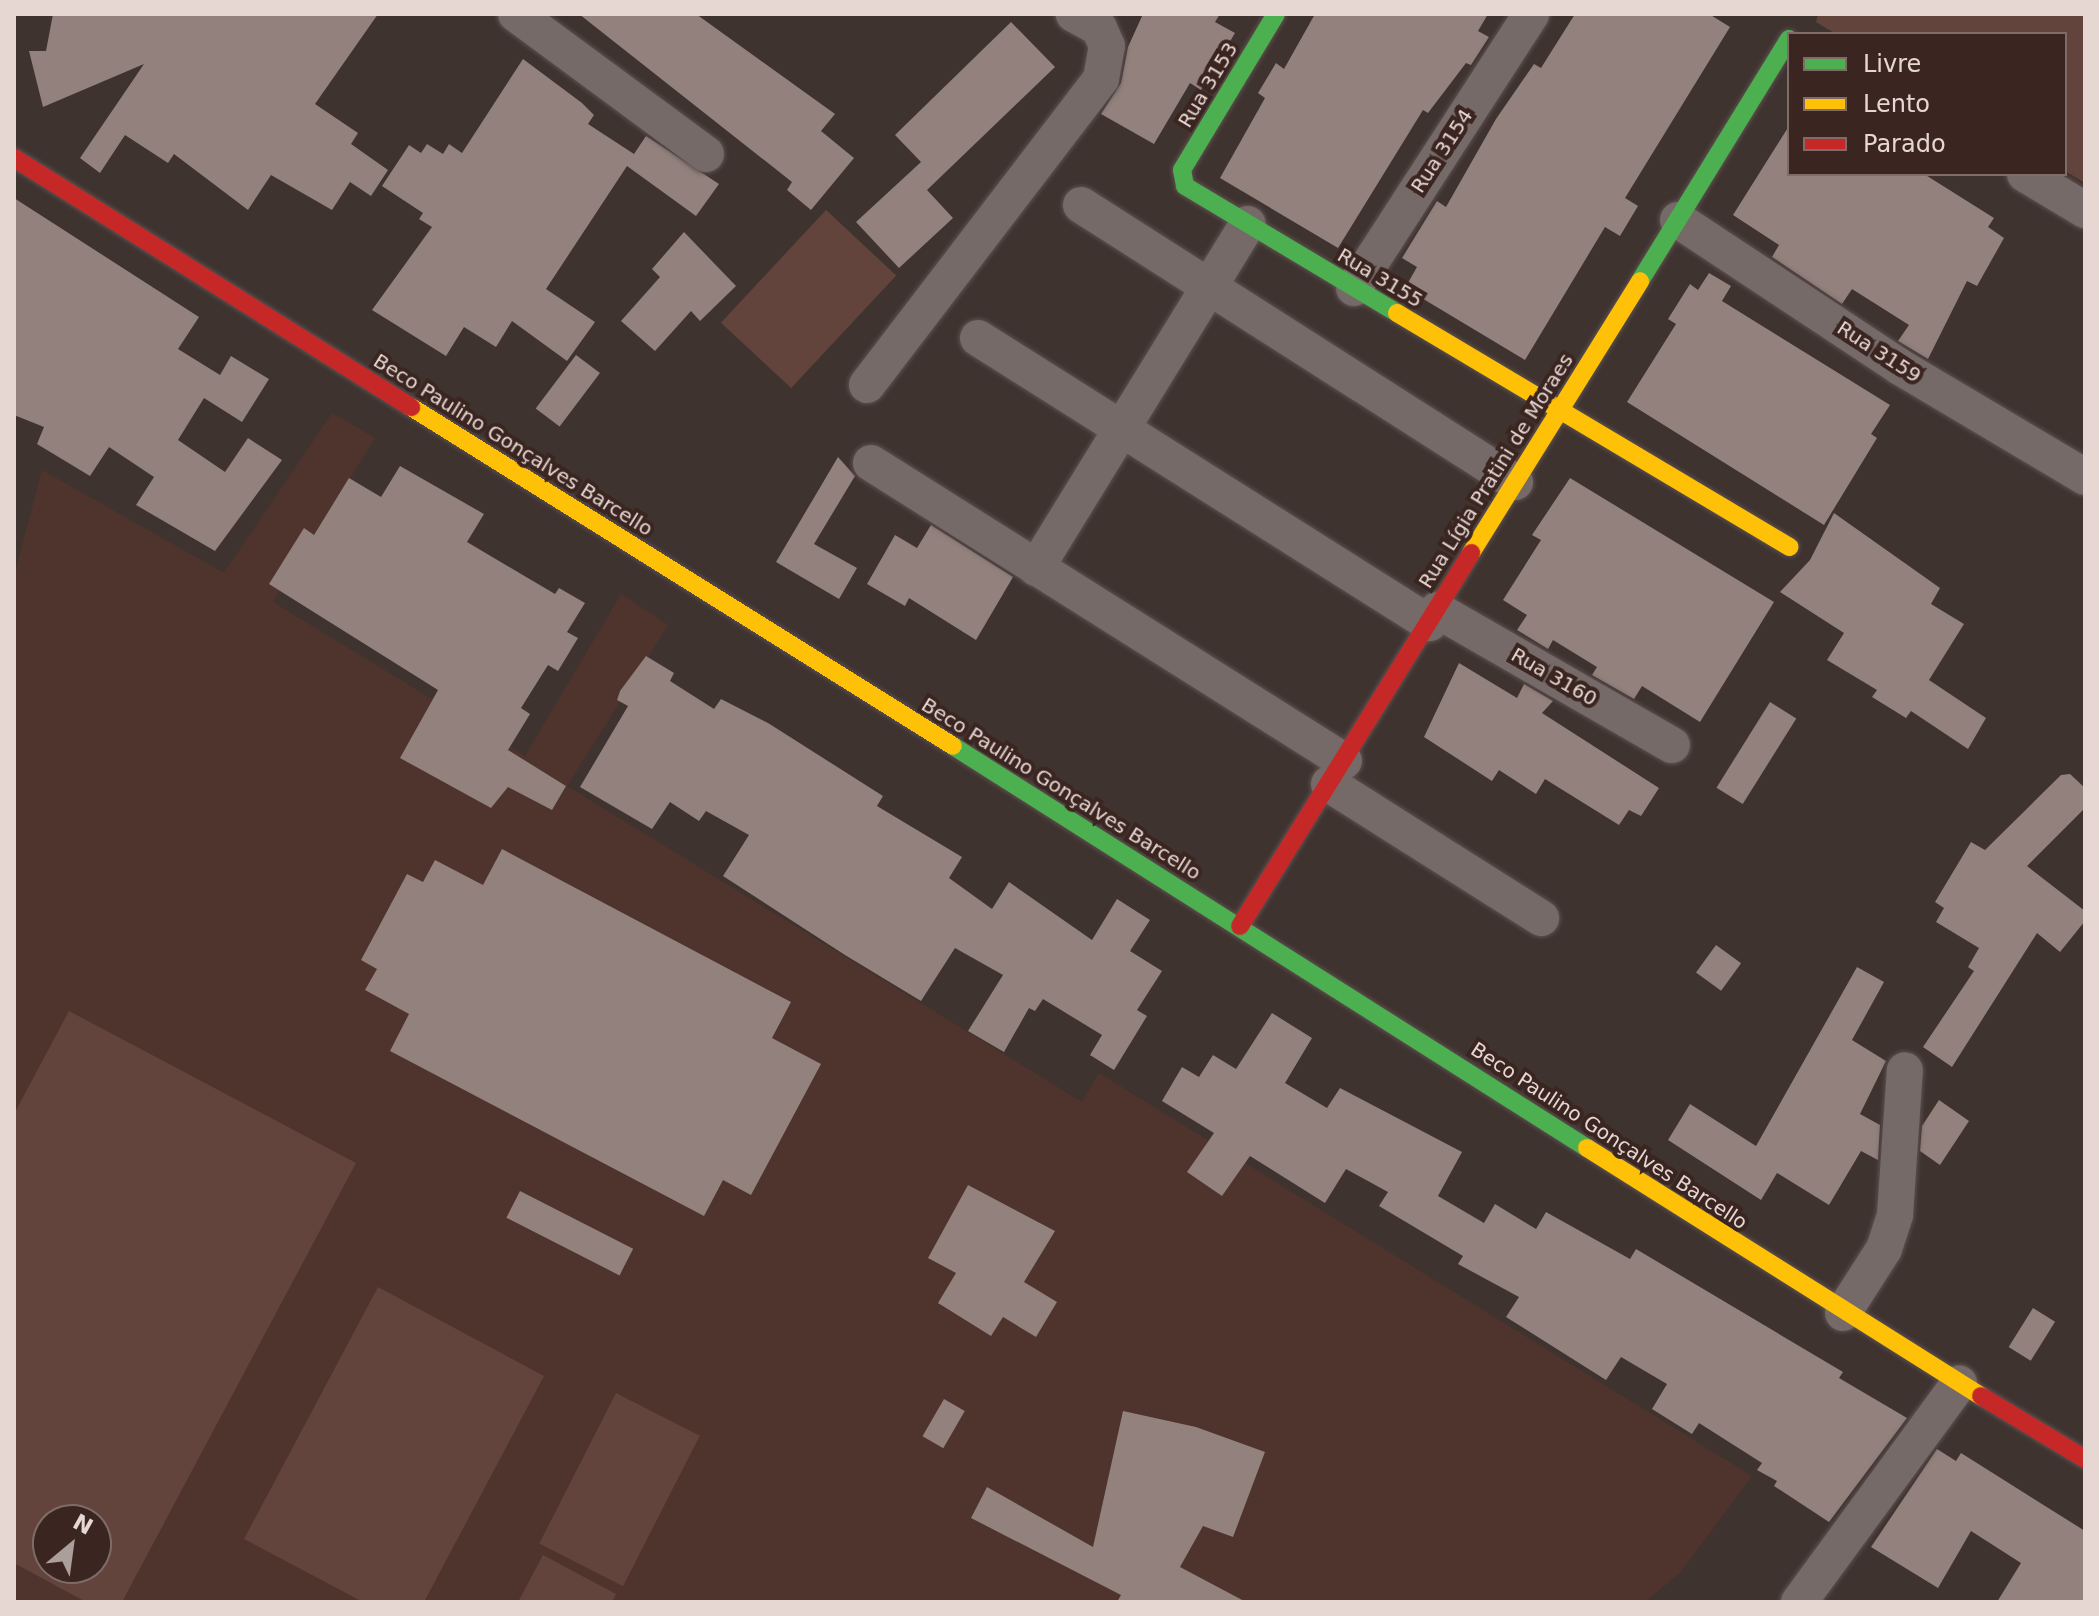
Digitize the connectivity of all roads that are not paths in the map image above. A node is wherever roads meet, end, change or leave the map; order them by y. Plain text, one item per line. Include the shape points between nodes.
1 (516, 14) edge
2 (1074, 14) edge
3 (1276, 14) edge
4 (1531, 14) edge
5 (1787, 41) edge
6 (706, 154) dead end
7 (14, 158) edge
8 (2028, 176) edge
9 (1180, 180) joint
10 (1081, 205) dead end
11 (2085, 210) edge
12 (1678, 220) junction
13 (1248, 224) junction
14 (1205, 288) junction
15 (1354, 288) junction
16 (978, 338) dead end
17 (867, 385) dead end
18 (1559, 412) junction
19 (1125, 432) junction
20 (871, 463) dead end
21 (2085, 477) edge
22 (1515, 482) junction
23 (1789, 547) dead end
24 (1036, 568) junction
25 (1433, 616) junction
26 (1672, 745) dead end
27 (1336, 773) junction
28 (1541, 918) dead end
29 (1240, 926) junction
30 (1905, 1070) dead end
31 (1843, 1313) junction
32 (1959, 1383) junction
33 (2085, 1459) edge
34 (1799, 1602) edge

1 - 6 street
2 - 17 street via 1099,28 1107,46 1101,79
3 - 9 main road, Rua 3153
4 - 15 street, Rua 3154
5 - 12 main road, Rua Lígia Pratini de Moraes
7 - 29 main road, Beco Paulino Gonçalves Barcello
8 - 11 street
9 - 13 main road, Rua 3155
10 - 14 street
12 - 18 main road, Rua Lígia Pratini de Moraes
12 - 21 street, Rua 3159 via 1900,367
13 - 14 street
13 - 15 main road, Rua 3155
14 - 19 street
14 - 22 street
15 - 18 main road, Rua 3155
16 - 19 street, Rua 3160
18 - 22 main road, Rua Lígia Pratini de Moraes
18 - 23 main road, Rua 3155
19 - 24 street
19 - 25 street, Rua 3160
20 - 24 street
22 - 25 main road, Rua Lígia Pratini de Moraes
24 - 27 street
25 - 26 street, Rua 3160
25 - 27 main road, Rua Lígia Pratini de Moraes
27 - 28 street
27 - 29 main road, Rua Lígia Pratini de Moraes
29 - 31 main road, Beco Paulino Gonçalves Barcello
30 - 31 street via 1895,1215 1884,1249
31 - 32 main road, Beco Paulino Gonçalves Barcello
32 - 33 main road, Beco Paulino Gonçalves Barcello
32 - 34 street

